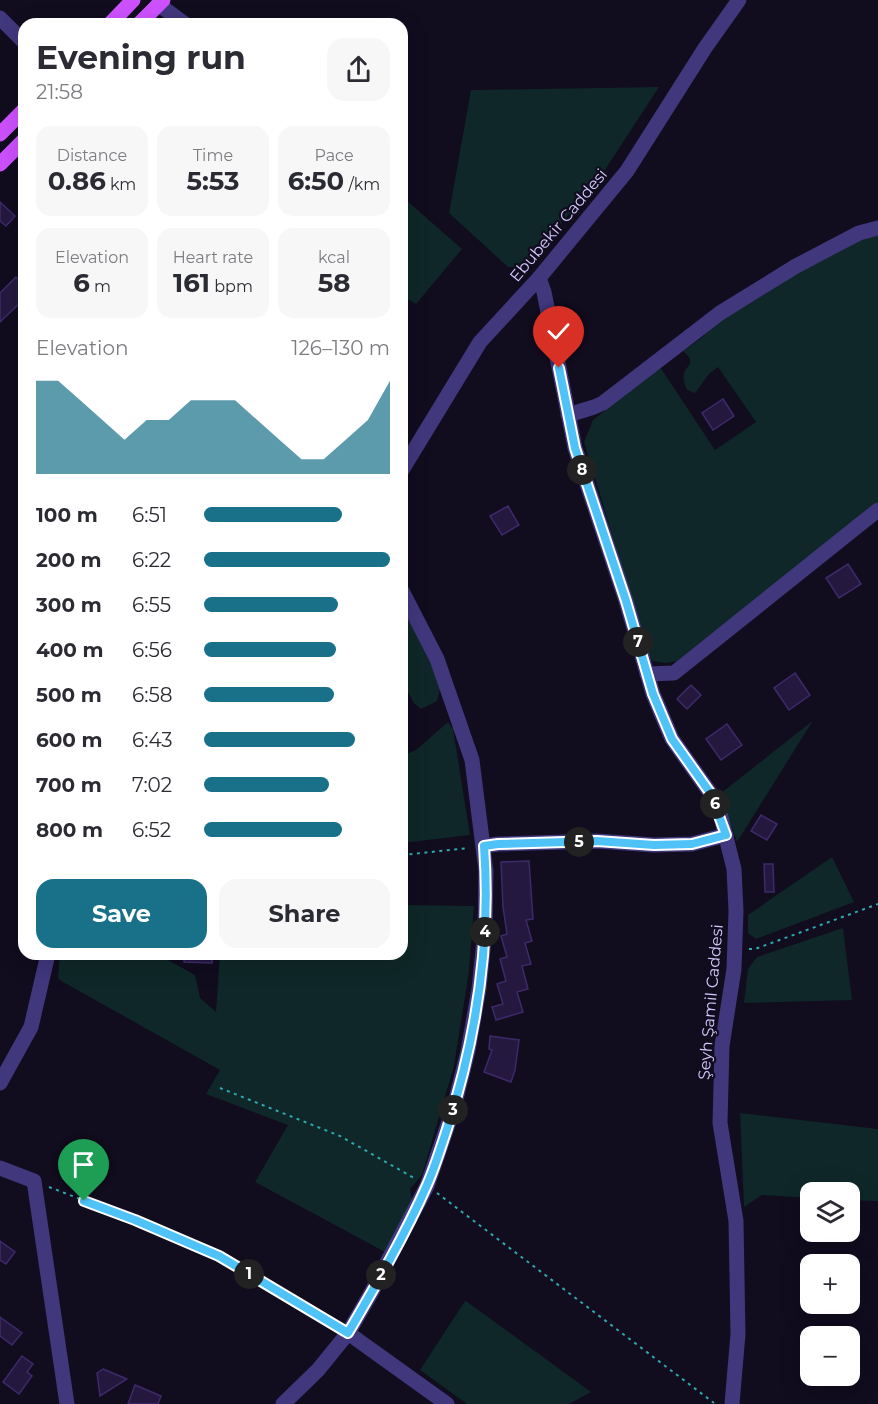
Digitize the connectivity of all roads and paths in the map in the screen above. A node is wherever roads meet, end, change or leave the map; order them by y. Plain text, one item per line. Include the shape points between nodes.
1 (133, 0) edge
2 (739, 0) edge
3 (160, 2) edge
4 (0, 18) edge
5 (116, 18) edge
6 (145, 18) edge
7 (178, 18) edge
8 (18, 36) edge
9 (18, 116) edge
10 (0, 134) edge
11 (18, 146) edge
12 (0, 164) edge
13 (878, 228) edge
14 (539, 278) junction
15 (568, 415) junction
16 (408, 460) edge
17 (878, 510) edge
18 (408, 603) edge
19 (647, 674) junction
20 (726, 835) junction
21 (484, 846) junction
22 (408, 854) edge
23 (878, 904) edge
24 (734, 949) junction
25 (47, 960) edge
26 (0, 1083) edge
27 (220, 1088) dead end
28 (0, 1168) edge
29 (34, 1181) junction
30 (427, 1186) junction
31 (348, 1333) junction
32 (67, 1404) edge
33 (283, 1404) edge
34 (447, 1404) edge
35 (714, 1404) edge
36 (732, 1404) edge

1 - 5 main road
2 - 14 street, Ebubekir Caddesi via 627,171
3 - 6 main road
3 - 7 street
4 - 8 street
9 - 10 main road
11 - 12 main road
13 - 15 street via 859,232 796,266 720,313 603,403
14 - 15 street, Şeyh Şamil Caddesi
14 - 16 street, Ebubekir Caddesi via 480,342
15 - 19 street, Şeyh Şamil Caddesi
17 - 19 street via 674,673
18 - 21 street via 437,659 472,760
19 - 20 street, Şeyh Şamil Caddesi via 668,730 711,794
20 - 21 street via 692,844 597,841
20 - 24 street, Şeyh Şamil Caddesi via 734,869
21 - 22 path
21 - 30 street via 485,930 479,989 454,1107
23 - 24 path via 755,949
24 - 36 street, Şeyh Şamil Caddesi via 722,1046 720,1123 736,1221 738,1334
25 - 26 street via 32,1027
27 - 30 path via 340,1136
28 - 29 street
29 - 31 path via 219,1256
29 - 32 street
30 - 31 street
30 - 35 path
31 - 33 street
31 - 34 street

